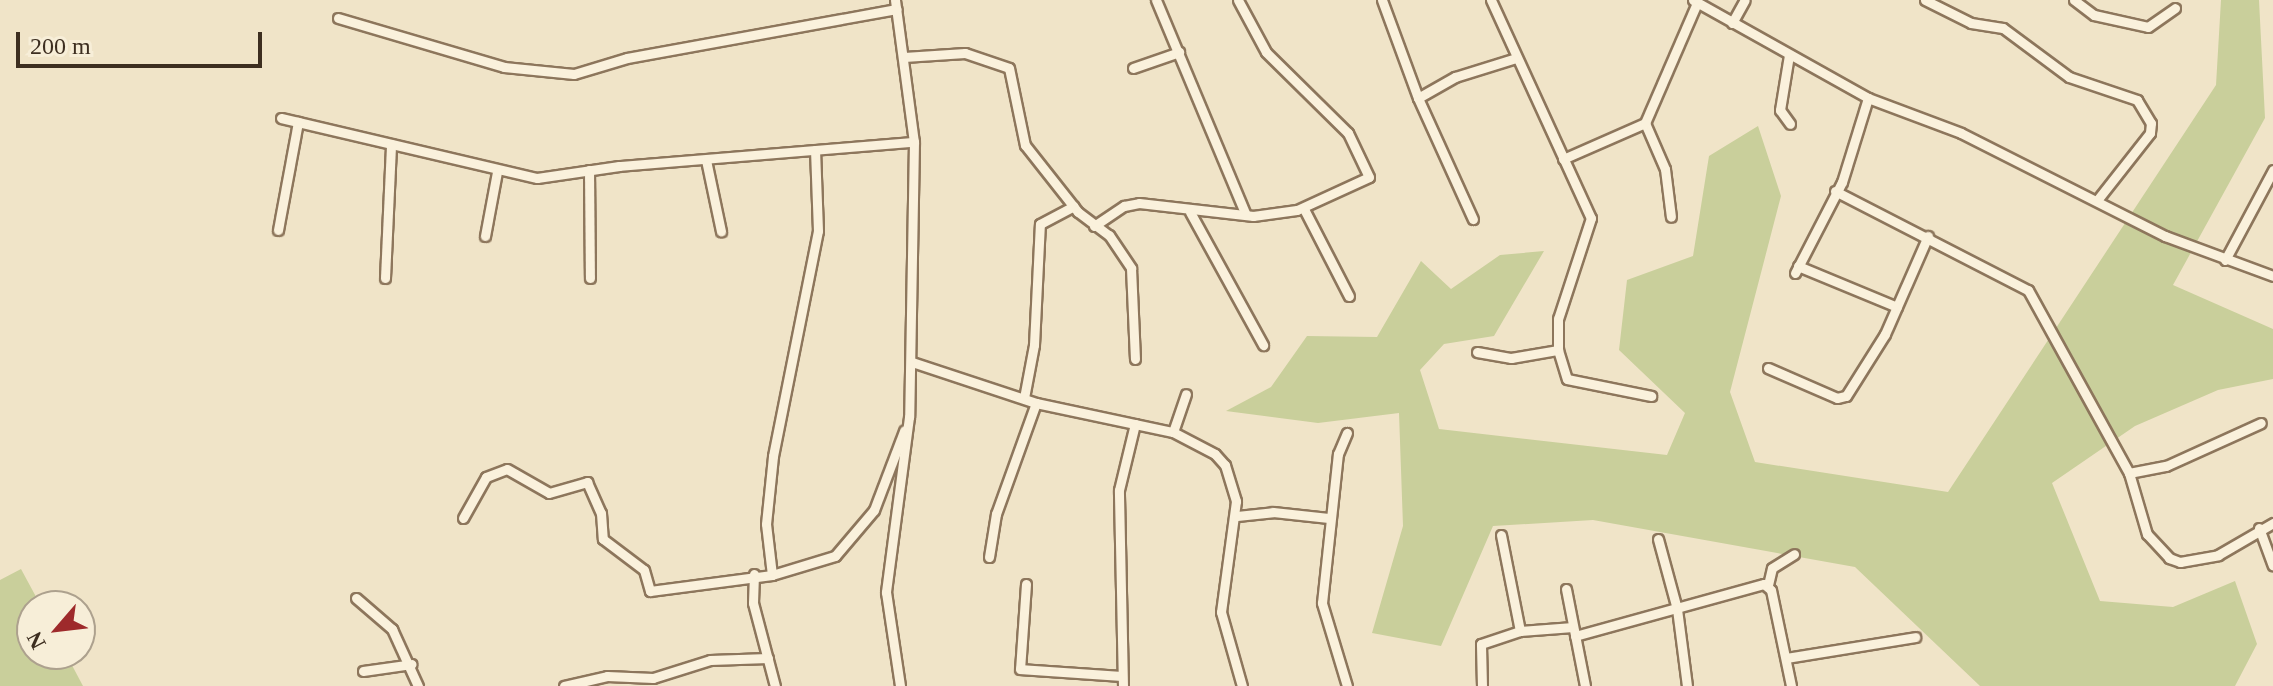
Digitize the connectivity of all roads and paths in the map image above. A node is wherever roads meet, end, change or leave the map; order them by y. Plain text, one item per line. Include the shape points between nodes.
1 (1156, 0) edge
2 (1238, 0) edge
3 (1382, 0) edge
4 (1491, 0) edge
5 (1745, 0) edge
6 (1925, 0) edge
7 (2074, 0) edge
8 (1695, 1) edge
9 (1944, 3) edge
10 (896, 5) edge
11 (2175, 8) dead end
12 (338, 18) dead end
13 (1732, 23) junction
14 (1179, 52) junction
15 (1789, 55) junction
16 (904, 57) junction
17 (1516, 58) junction
18 (1133, 68) dead end
19 (1418, 98) junction
20 (1868, 98) junction
21 (281, 118) dead end
22 (298, 122) junction
23 (1645, 123) junction
24 (1790, 124) dead end
25 (914, 142) junction
26 (391, 144) junction
27 (815, 150) junction
28 (1563, 159) junction
29 (706, 160) junction
30 (589, 170) junction
31 (2273, 170) edge
32 (497, 172) junction
33 (1835, 191) junction
34 (2098, 199) junction
35 (1074, 206) junction
36 (1304, 209) junction
37 (1190, 212) junction
38 (1245, 213) junction
39 (1671, 217) dead end
40 (1473, 219) dead end
41 (1094, 226) junction
42 (278, 230) dead end
43 (721, 231) dead end
44 (485, 236) dead end
45 (1928, 236) junction
46 (2225, 260) junction
47 (2273, 276) edge
48 (385, 278) dead end
49 (590, 278) dead end
50 (1349, 296) dead end
51 (1897, 307) junction
52 (1263, 345) dead end
53 (1558, 350) junction
54 (1477, 352) dead end
55 (1135, 359) dead end
56 (912, 362) junction
57 (1768, 368) dead end
58 (1186, 394) dead end
59 (1651, 396) dead end
60 (1024, 398) junction
61 (1036, 403) junction
62 (909, 417) junction
63 (2261, 423) dead end
64 (1135, 424) junction
65 (1173, 432) junction
66 (1347, 433) dead end
67 (2129, 473) junction
68 (1237, 516) junction
69 (463, 518) dead end
70 (1329, 518) junction
71 (2273, 523) edge
72 (2259, 528) junction
73 (1501, 535) dead end
74 (1658, 539) dead end
75 (1794, 554) dead end
76 (989, 557) dead end
77 (2273, 566) edge
78 (754, 574) junction
79 (772, 575) junction
80 (1026, 584) dead end
81 (1768, 585) junction
82 (1566, 589) dead end
83 (356, 598) dead end
84 (1677, 609) junction
85 (1520, 631) junction
86 (1574, 631) junction
87 (1915, 637) dead end
88 (768, 658) junction
89 (1786, 658) junction
90 (412, 664) junction
91 (363, 671) dead end
92 (1054, 674) junction
93 (1122, 681) edge
94 (418, 686) edge
95 (564, 686) edge
96 (775, 686) edge
97 (900, 686) edge
98 (1054, 686) edge
99 (1242, 686) edge
100 (1347, 686) edge
101 (1482, 686) edge
102 (1585, 686) edge
103 (1687, 686) edge
104 (1791, 686) edge

1 - 14 street
2 - 36 street via 1266,52 1348,133 1369,177
3 - 19 street
4 - 17 street
5 - 13 street
6 - 9 street
7 - 11 street via 2094,15 2148,27
8 - 13 street
8 - 23 street
9 - 34 street via 1978,26 2003,28 2069,77 2137,100 2151,123 2150,133
10 - 12 street via 627,58 574,74 504,67
10 - 16 street
13 - 15 street
14 - 18 street
14 - 38 street
15 - 20 street
15 - 24 street via 1780,110
16 - 25 street
16 - 35 street via 965,53 1009,68 1020,136
17 - 19 street via 1455,77
17 - 28 street
19 - 40 street
20 - 33 street
20 - 34 street via 1934,121
21 - 22 street
22 - 26 street
22 - 42 street
23 - 28 street
23 - 39 street via 1665,169
25 - 27 street
25 - 56 street
26 - 32 street
26 - 48 street
27 - 29 street
27 - 79 street via 818,231 773,456 766,524
28 - 53 street via 1591,218 1558,319
29 - 30 street
29 - 43 street
30 - 32 street via 537,178
30 - 49 street
31 - 46 street
32 - 44 street
33 - 45 street
33 - 51 street via 1796,270
34 - 46 street via 2165,236
35 - 41 street
35 - 60 street via 1040,224 1034,345
36 - 38 street
36 - 50 street
37 - 38 street
37 - 41 street via 1139,203 1124,206
37 - 52 street
41 - 55 street via 1109,235 1131,268
45 - 51 street
45 - 67 street via 2028,290
46 - 47 street
51 - 57 street via 1842,398
53 - 54 street via 1511,358
53 - 59 street via 1569,382
56 - 60 street
56 - 62 street
58 - 65 street
60 - 61 street
61 - 64 street
61 - 76 street via 996,514
62 - 79 street via 874,510 835,556
62 - 97 street via 886,592
63 - 67 street via 2166,466
64 - 65 street
64 - 93 street via 1119,490
65 - 68 street via 1225,465
66 - 70 street via 1340,442
67 - 72 street via 2147,534 2175,561 2218,555
68 - 70 street via 1273,512
68 - 99 street via 1221,612
69 - 78 street via 486,477 507,469 549,493 587,482 601,513 603,539 644,570 650,591
70 - 100 street via 1322,603
71 - 72 street
72 - 77 street
73 - 85 street
74 - 84 street
75 - 81 street via 1772,568
78 - 79 street
78 - 88 street via 751,592
80 - 92 street via 1018,667
81 - 84 street
81 - 89 street
82 - 86 street
83 - 90 street via 392,629
84 - 86 street
84 - 103 street
85 - 86 street
85 - 101 street via 1481,644
86 - 102 street
87 - 89 street
88 - 95 street via 710,660 653,678 607,676
88 - 96 street
89 - 104 street
90 - 91 street
90 - 94 street
92 - 93 street
92 - 98 street

